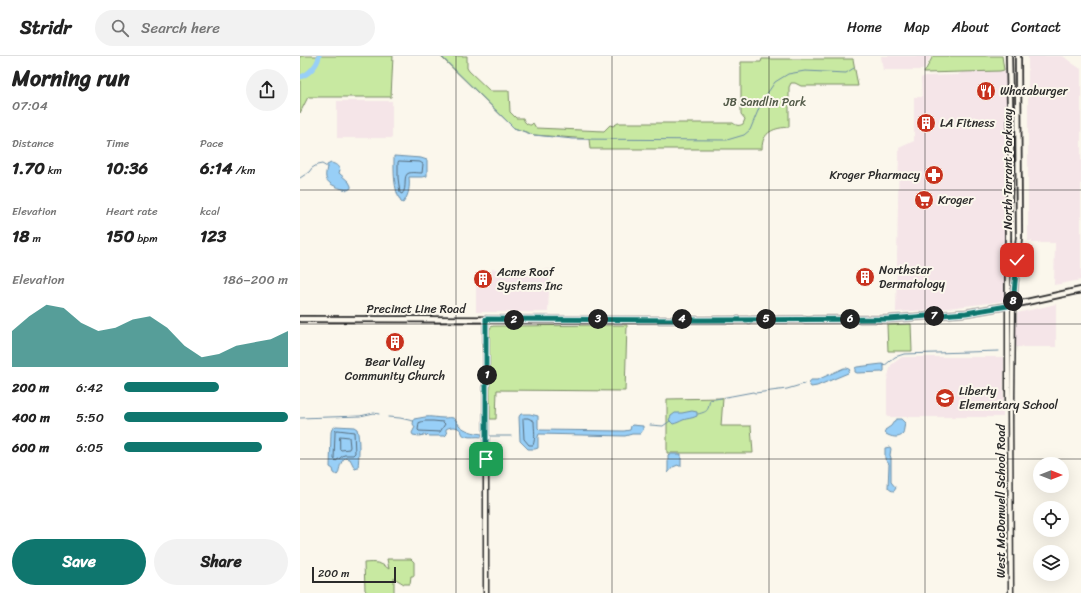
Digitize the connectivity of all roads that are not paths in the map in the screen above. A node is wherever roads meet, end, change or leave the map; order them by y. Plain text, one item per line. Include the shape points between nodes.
1 (1009, 56) edge
2 (1018, 56) edge
3 (1010, 146) junction
4 (1018, 146) junction
5 (1008, 225) junction
6 (1018, 225) junction
7 (1081, 290) edge
8 (1013, 305) junction
9 (1008, 306) junction
10 (300, 318) edge
11 (486, 319) junction
12 (1010, 408) junction
13 (486, 593) edge
14 (1011, 593) edge

1 - 3 main road, North Tarrant Parkway
2 - 4 main road, North Tarrant Parkway
3 - 4 main road
3 - 5 main road, North Tarrant Parkway
4 - 6 main road, North Tarrant Parkway
5 - 6 main road
5 - 9 main road, North Tarrant Parkway
6 - 8 main road, North Tarrant Parkway
7 - 8 main road, Precinct Line Road
8 - 9 main road, Precinct Line Road
8 - 12 main road, West McDonwell School Road
9 - 11 main road, Precinct Line Road via 966,313 889,319
9 - 12 main road, West McDonwell School Road
10 - 11 main road, Precinct Line Road
11 - 13 main road
12 - 14 main road, West McDonwell School Road

